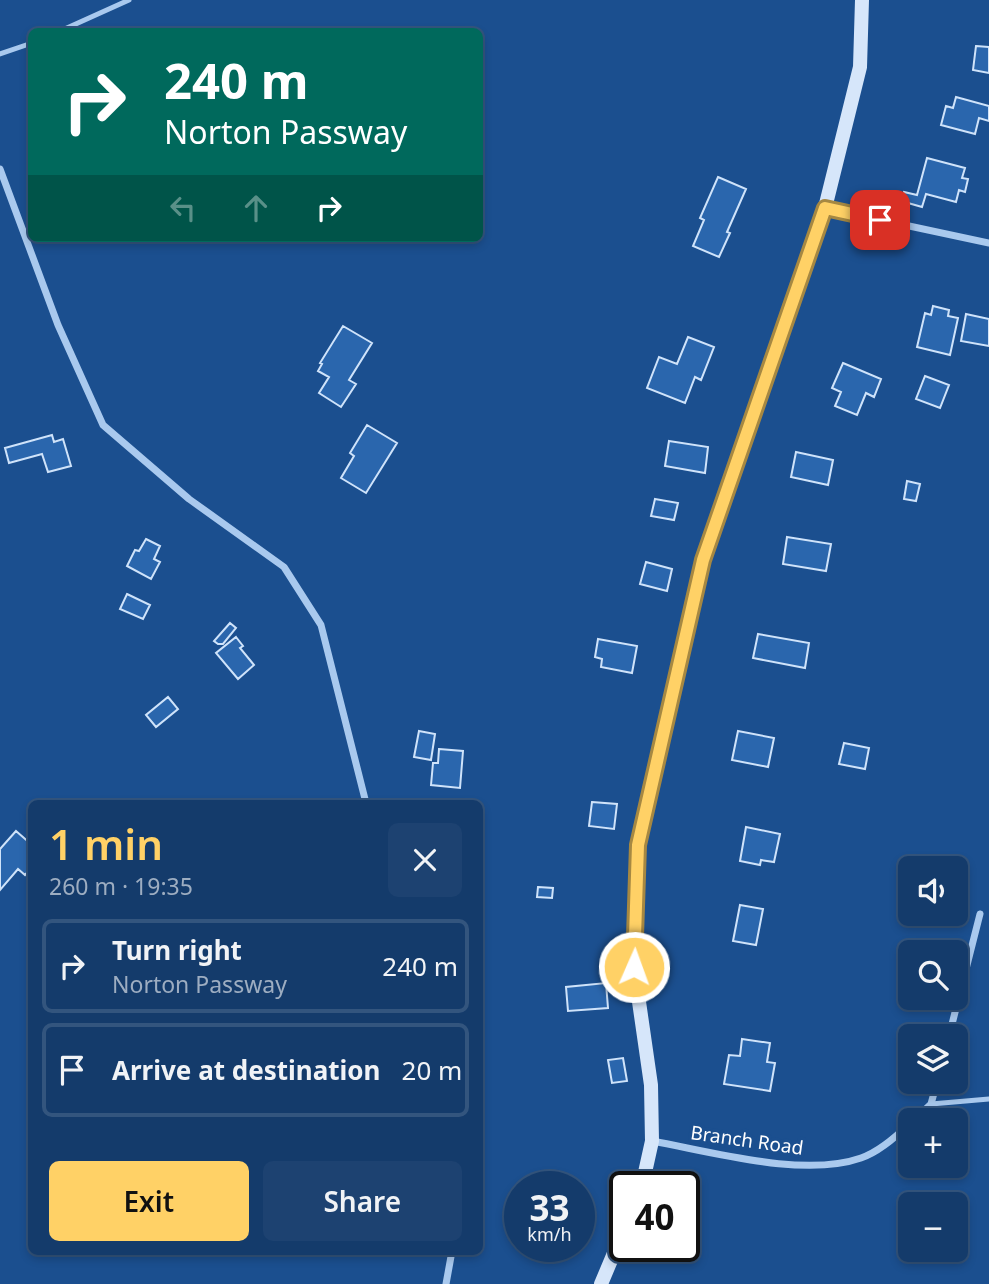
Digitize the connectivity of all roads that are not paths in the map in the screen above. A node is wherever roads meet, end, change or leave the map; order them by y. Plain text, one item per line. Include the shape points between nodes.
1 (128, 0) edge
2 (862, 0) edge
3 (67, 28) edge
4 (28, 44) edge
5 (0, 54) edge
6 (0, 169) edge
7 (825, 208) junction
8 (989, 243) edge
9 (365, 800) edge
10 (980, 914) dead end
11 (951, 1024) edge
12 (934, 1094) edge
13 (989, 1099) edge
14 (931, 1104) junction
15 (927, 1108) edge
16 (898, 1132) edge
17 (652, 1141) junction
18 (645, 1171) edge
19 (451, 1255) edge
20 (610, 1262) edge
21 (446, 1284) edge
22 (601, 1284) edge

1 - 3 lane
2 - 7 street via 860,67
4 - 5 lane
6 - 9 street via 58,325 103,425 189,499 284,567 321,625
7 - 8 street
7 - 17 street via 703,560 638,845 634,967 651,1085
10 - 11 street
12 - 14 street
13 - 14 lane
14 - 15 street, Branch Road
16 - 17 street, Branch Road via 864,1157 832,1166 789,1165
17 - 18 street
19 - 21 street
20 - 22 street

